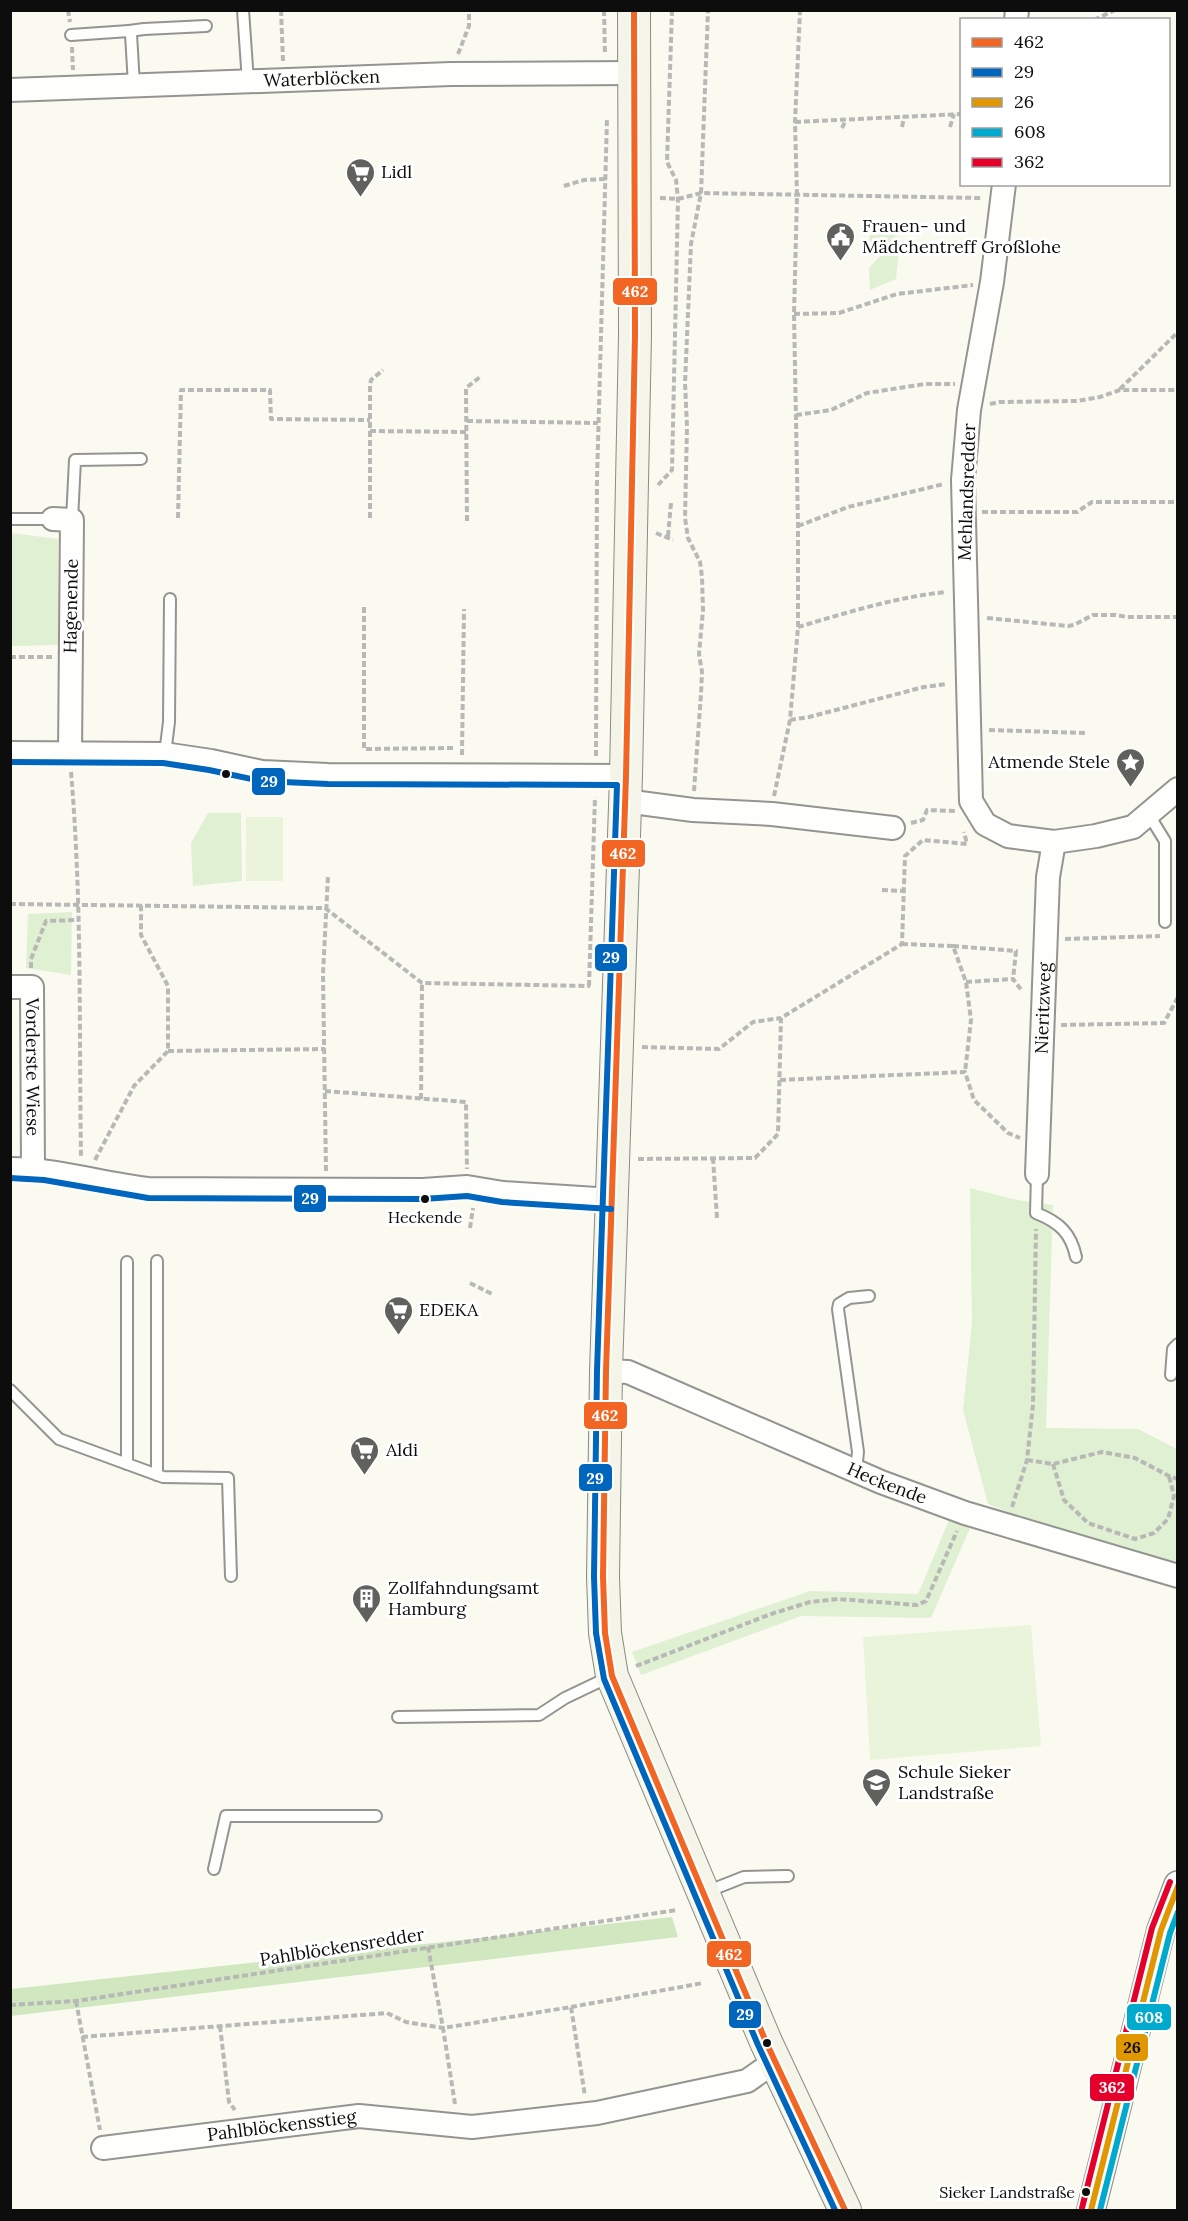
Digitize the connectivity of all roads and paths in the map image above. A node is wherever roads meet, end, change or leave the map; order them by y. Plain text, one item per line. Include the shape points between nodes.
1 (243, 10) edge
2 (281, 10) edge
3 (469, 10) edge
4 (603, 10) edge
5 (634, 10) edge
6 (672, 10) edge
7 (708, 10) edge
8 (800, 10) edge
9 (1115, 10) edge
10 (1098, 18) edge
11 (206, 26) dead end
12 (129, 32) junction
13 (71, 35) dead end
14 (621, 73) junction
15 (450, 74) junction
16 (284, 81) junction
17 (248, 82) junction
18 (134, 85) junction
19 (10, 90) edge
20 (954, 114) junction
21 (960, 114) edge
22 (904, 117) junction
23 (846, 119) junction
24 (795, 122) junction
25 (902, 127) dead end
26 (950, 127) dead end
27 (842, 128) dead end
28 (606, 179) junction
29 (564, 186) dead end
30 (1003, 191) edge
31 (701, 193) junction
32 (635, 196) junction
33 (797, 196) junction
34 (678, 199) junction
35 (992, 282) junction
36 (794, 314) junction
37 (1178, 332) edge
38 (383, 370) dead end
39 (480, 377) dead end
40 (974, 384) junction
41 (1120, 390) junction
42 (1178, 390) edge
43 (969, 410) junction
44 (796, 415) junction
45 (370, 420) junction
46 (467, 422) junction
47 (598, 423) junction
48 (370, 431) junction
49 (467, 432) junction
50 (141, 459) dead end
51 (963, 480) junction
52 (656, 492) dead end
53 (1178, 502) edge
54 (671, 503) dead end
55 (964, 510) junction
56 (178, 518) dead end
57 (370, 518) dead end
58 (10, 519) edge
59 (63, 520) junction
60 (467, 521) dead end
61 (656, 523) dead end
62 (798, 526) junction
63 (656, 533) junction
64 (668, 536) junction
65 (673, 540) dead end
66 (655, 544) dead end
67 (965, 591) junction
68 (170, 599) dead end
69 (364, 607) dead end
70 (464, 609) dead end
71 (966, 616) junction
72 (1178, 617) edge
73 (798, 627) junction
74 (10, 657) edge
75 (70, 657) junction
76 (968, 684) junction
77 (790, 720) junction
78 (969, 729) junction
79 (1084, 733) dead end
80 (454, 748) dead end
81 (10, 753) edge
82 (69, 753) junction
83 (165, 754) junction
84 (462, 776) junction
85 (615, 784) junction
86 (1178, 789) edge
87 (964, 806) junction
88 (693, 810) junction
89 (772, 814) junction
90 (1149, 815) junction
91 (893, 828) joint
92 (1054, 842) junction
93 (328, 876) dead end
94 (882, 890) dead end
95 (904, 891) junction
96 (10, 904) edge
97 (78, 904) junction
98 (141, 905) junction
99 (325, 908) junction
100 (78, 920) junction
101 (1165, 922) dead end
102 (1164, 936) dead end
103 (1046, 940) junction
104 (902, 944) junction
105 (952, 946) junction
106 (1013, 980) junction
107 (966, 982) junction
108 (422, 983) junction
109 (604, 986) junction
110 (21, 987) edge
111 (1178, 997) edge
112 (1043, 1002) junction
113 (781, 1018) junction
114 (1042, 1025) junction
115 (617, 1046) junction
116 (325, 1048) junction
117 (168, 1052) junction
118 (965, 1072) junction
119 (780, 1080) junction
120 (325, 1090) junction
121 (421, 1099) junction
122 (1038, 1147) junction
123 (713, 1158) junction
124 (613, 1159) junction
125 (22, 1169) edge
126 (1037, 1174) joint
127 (83, 1179) junction
128 (467, 1187) junction
129 (326, 1190) junction
130 (612, 1200) junction
131 (1036, 1213) junction
132 (717, 1218) dead end
133 (1076, 1257) dead end
134 (157, 1261) dead end
135 (127, 1262) dead end
136 (470, 1283) dead end
137 (494, 1295) dead end
138 (869, 1296) dead end
139 (1178, 1344) edge
140 (606, 1371) junction
141 (1171, 1375) dead end
142 (10, 1390) edge
143 (1027, 1460) junction
144 (127, 1464) junction
145 (1053, 1464) junction
146 (856, 1471) junction
147 (157, 1475) junction
148 (1169, 1476) junction
149 (1178, 1479) edge
150 (965, 1513) junction
151 (1007, 1525) junction
152 (231, 1576) dead end
153 (1178, 1576) edge
154 (622, 1672) junction
155 (398, 1717) dead end
156 (376, 1816) dead end
157 (214, 1869) dead end
158 (788, 1876) dead end
159 (1178, 1885) edge
160 (703, 1893) junction
161 (677, 1910) dead end
162 (428, 1947) junction
163 (703, 1983) dead end
164 (76, 2001) junction
165 (10, 2005) edge
166 (571, 2007) junction
167 (220, 2026) junction
168 (444, 2028) junction
169 (82, 2037) junction
170 (774, 2062) junction
171 (588, 2114) junction
172 (458, 2126) junction
173 (248, 2131) junction
174 (103, 2148) joint
175 (844, 2211) edge
176 (1091, 2211) edge

1 - 17 lane
2 - 16 path
3 - 15 path via 469,26
4 - 14 path
5 - 14 main road
6 - 34 path via 667,162 676,180
7 - 31 path
8 - 24 path
9 - 10 path
11 - 12 lane
12 - 13 lane
12 - 18 lane
14 - 15 street, Waterblöcken
14 - 28 path
14 - 32 main road
15 - 16 street, Waterblöcken
16 - 17 street, Waterblöcken
17 - 18 street, Waterblöcken
18 - 19 street, Waterblöcken
20 - 21 path
20 - 22 path
20 - 26 path
22 - 23 path
22 - 25 path
23 - 24 path
23 - 27 path
24 - 33 path
28 - 29 path
28 - 47 path
30 - 33 path
30 - 35 street, Mehlandsredder
31 - 33 path
31 - 34 path
31 - 88 path via 691,244 685,383 685,518 688,538 700,562 703,610
32 - 34 path
32 - 85 main road via 635,335
33 - 36 path
34 - 52 path via 672,470 659,482
35 - 36 path via 897,294 839,313
35 - 40 street, Mehlandsredder
36 - 44 path
37 - 41 path
38 - 45 path via 371,380
39 - 46 path via 466,388
40 - 43 street, Mehlandsredder
40 - 44 path via 925,384 867,393 831,410
41 - 42 path
41 - 43 path via 1100,398 999,402
43 - 51 street, Mehlandsredder
44 - 62 path
45 - 48 path
45 - 56 path via 271,419 270,390 181,390
46 - 47 path
46 - 49 path
47 - 85 path
48 - 49 path
48 - 57 path
49 - 60 path
50 - 59 lane via 75,460
51 - 55 street, Mehlandsredder
51 - 62 path via 848,507
53 - 55 path via 1092,502 1077,512
54 - 64 path
55 - 67 street, Mehlandsredder
58 - 59 lane
59 - 75 street, Hagenende
61 - 63 path
62 - 73 path
63 - 64 path
63 - 66 path
64 - 65 path
67 - 71 street, Mehlandsredder
67 - 73 path via 922,594
68 - 83 lane
69 - 80 path via 364,749
70 - 84 path
71 - 72 path via 1068,626 1093,615
71 - 76 street, Mehlandsredder
73 - 77 path
74 - 75 path
75 - 82 street, Hagenende
76 - 77 path via 924,687
76 - 78 street, Mehlandsredder
77 - 89 path
78 - 79 path
78 - 87 street, Mehlandsredder
81 - 82 street
82 - 83 street
82 - 97 path
83 - 84 street via 262,772
84 - 85 street
85 - 88 street
85 - 109 main road
85 - 109 path
86 - 90 street
87 - 91 path via 927,810 923,820
87 - 92 street via 984,824 1008,836
87 - 95 path via 968,844 923,840 905,856
88 - 89 street
89 - 91 street
90 - 92 street via 1133,827
90 - 101 lane via 1165,841
92 - 103 street, Nieritzweg via 1048,877
93 - 99 path
94 - 95 path
95 - 104 path
96 - 97 path
97 - 98 path
97 - 100 path
98 - 99 path
98 - 117 path via 141,935 168,986
99 - 108 path
99 - 116 path
100 - 110 path via 46,921
100 - 127 path
102 - 103 path
103 - 112 street, Nieritzweg
104 - 105 path
104 - 113 path
105 - 106 path via 1016,951
105 - 107 path
106 - 107 path
106 - 112 path via 1030,1000
107 - 118 path via 970,1020
108 - 109 path
108 - 121 path
109 - 115 main road
110 - 125 street, Vorderste Wiese
111 - 114 path via 1164,1023
112 - 114 street, Nieritzweg
113 - 115 path via 753,1022 719,1049
113 - 119 path
114 - 122 street, Nieritzweg
115 - 124 main road
116 - 117 path
116 - 120 path
117 - 127 path via 134,1086
118 - 119 path
118 - 122 path via 974,1100 1008,1133
119 - 123 path via 778,1134 755,1158
120 - 121 path
120 - 129 path
121 - 128 path via 466,1102
122 - 126 street, Nieritzweg
123 - 124 path
123 - 132 path
124 - 130 main road
125 - 127 street
126 - 131 lane
127 - 129 street via 148,1189
128 - 129 street
128 - 130 street
130 - 140 main road
131 - 133 lane via 1062,1227
131 - 143 path via 1033,1405
134 - 147 lane
135 - 144 lane
136 - 137 path
138 - 146 lane via 849,1298 838,1309 858,1452
139 - 141 lane via 1173,1349
140 - 146 street, Heckende via 628,1372
140 - 154 main road via 605,1633
142 - 144 lane via 59,1439
143 - 145 path
143 - 151 path
144 - 147 lane
145 - 148 path via 1102,1452 1135,1458
145 - 148 path via 1064,1500 1088,1522 1135,1539 1154,1533 1168,1519 1174,1496
146 - 150 street, Heckende
147 - 152 lane via 228,1478
148 - 149 path
150 - 151 street, Heckende
150 - 154 path via 926,1601 917,1605 838,1599 810,1602
151 - 153 street, Heckende
154 - 155 lane via 565,1698 539,1715
154 - 160 main road
156 - 157 lane via 226,1816
158 - 160 lane via 744,1877
159 - 176 street via 1155,1953
160 - 170 main road
161 - 162 path, Pahlblöckensredder
162 - 164 path, Pahlblöckensredder
162 - 168 path
163 - 166 path
164 - 165 path, Pahlblöckensredder
164 - 169 path
166 - 168 path
166 - 171 path
167 - 168 path via 387,2013 406,2022
167 - 169 path
167 - 173 path via 229,2102
168 - 172 path
169 - 174 path
170 - 171 street, Pahlblöckensstieg via 747,2081
170 - 175 main road
171 - 172 street, Pahlblöckensstieg
172 - 173 street, Pahlblöckensstieg via 359,2116
173 - 174 street, Pahlblöckensstieg

